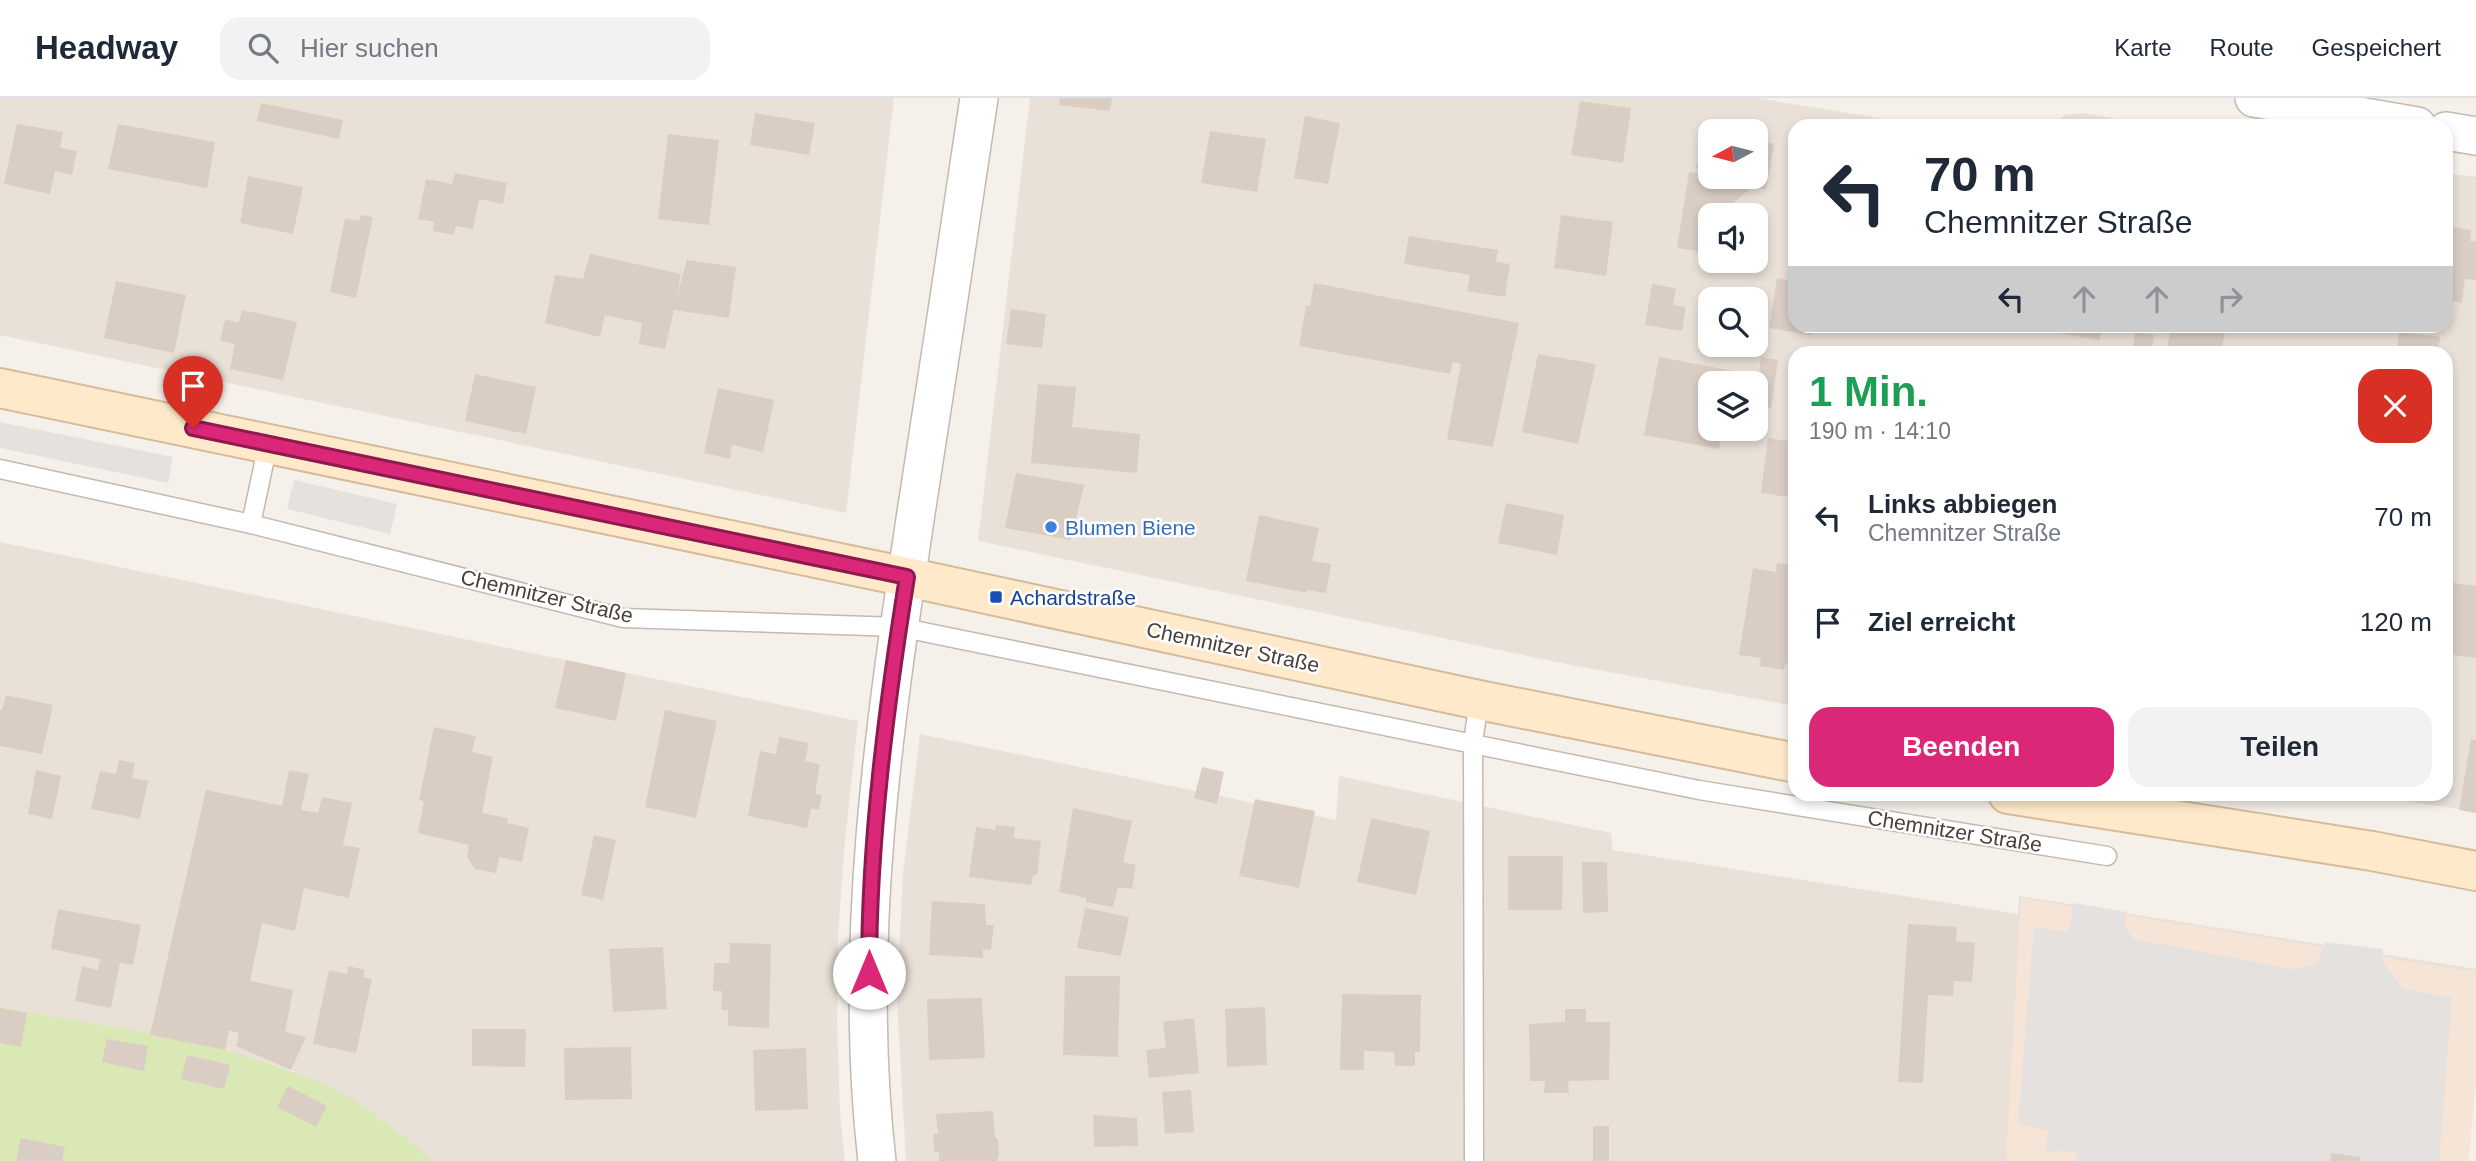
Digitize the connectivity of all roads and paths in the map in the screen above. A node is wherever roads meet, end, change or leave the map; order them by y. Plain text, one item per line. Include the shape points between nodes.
1 (979, 98) edge
2 (2254, 98) edge
3 (2376, 119) edge
4 (2453, 132) edge
5 (2476, 136) edge
6 (0, 388) edge
7 (268, 444) junction
8 (0, 469) edge
9 (251, 524) junction
10 (907, 577) junction
11 (899, 627) junction
12 (1479, 700) junction
13 (1473, 743) junction
14 (1788, 762) edge
15 (2052, 801) edge
16 (2107, 856) dead end
17 (2476, 871) edge
18 (877, 1161) edge
19 (1474, 1161) edge

1 - 10 street
2 - 3 street
4 - 5 street
6 - 7 main road, Chemnitzer Straße
7 - 9 lane
7 - 10 main road, Chemnitzer Straße
8 - 9 lane, Chemnitzer Straße
9 - 11 lane, Chemnitzer Straße via 623,618
10 - 11 street
10 - 12 main road, Chemnitzer Straße
11 - 13 lane, Chemnitzer Straße
11 - 18 street via 869,898 868,1023
12 - 13 lane
12 - 14 main road, Chemnitzer Straße
13 - 16 lane, Chemnitzer Straße via 1699,790
13 - 19 lane
15 - 17 main road

